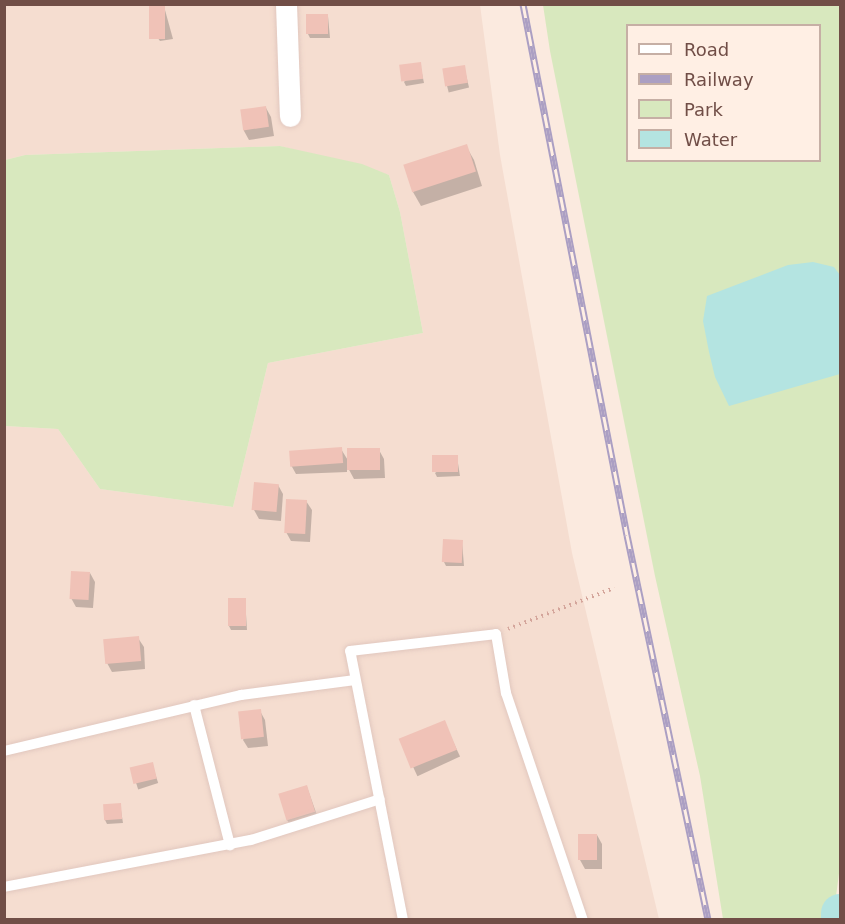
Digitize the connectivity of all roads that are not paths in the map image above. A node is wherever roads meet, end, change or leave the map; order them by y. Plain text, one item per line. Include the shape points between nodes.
1 (286, 4) edge
2 (290, 116) dead end
3 (355, 680) junction
4 (194, 705) junction
5 (4, 751) edge
6 (380, 799) junction
7 (230, 845) junction
8 (4, 887) edge
9 (403, 920) edge
10 (583, 920) edge

1 - 2 street
3 - 4 lane
3 - 6 lane
3 - 10 lane via 349,658 350,651 356,649 496,634 506,693
4 - 5 lane
4 - 7 lane
6 - 7 lane
6 - 9 lane
7 - 8 lane

